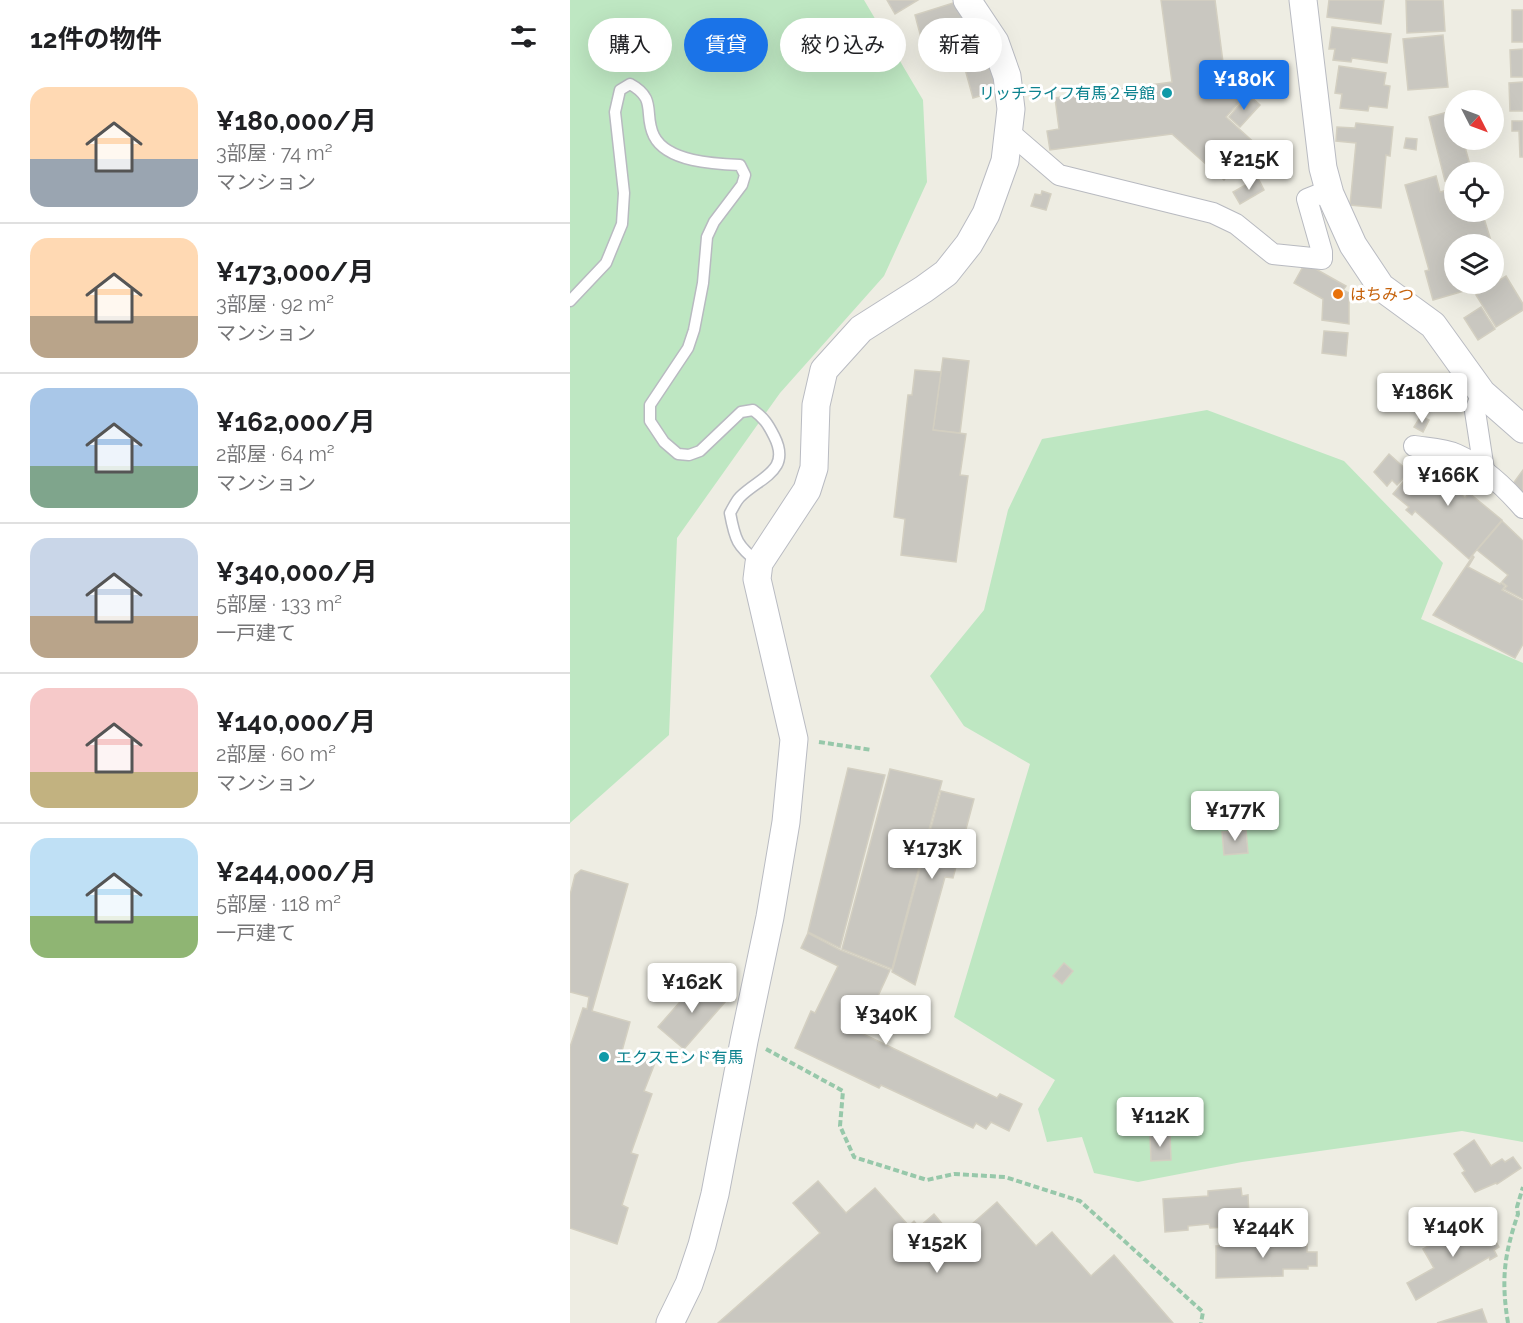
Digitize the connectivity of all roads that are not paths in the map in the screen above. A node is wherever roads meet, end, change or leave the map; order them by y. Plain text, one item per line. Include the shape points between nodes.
1 (967, 0) edge
2 (1303, 0) edge
3 (1009, 132) junction
4 (1330, 194) junction
5 (570, 301) edge
6 (1482, 393) junction
7 (1523, 429) edge
8 (1414, 446) dead end
9 (1485, 470) junction
10 (1523, 508) edge
11 (759, 563) junction
12 (670, 1323) edge

1 - 3 street via 995,42 1007,76
2 - 4 street via 1323,168
3 - 4 street via 1059,175 1213,213 1236,224 1272,254 1322,259 1307,199
3 - 11 street via 1005,161 986,214 969,244 946,273 861,328 824,370 816,405 814,468 807,490
4 - 6 street via 1353,244 1381,287 1433,325
5 - 11 lane via 606,263 622,224 624,194 615,112 620,90 630,84 646,98 654,136 664,147 704,164 740,165 745,175 707,237 694,330 688,348 650,405 650,421 664,442 678,454 689,455 700,451 741,412 753,410 765,419 777,443 779,459 775,470 739,498 730,513 742,549
6 - 7 street
6 - 9 street via 1475,411
8 - 9 street via 1455,453
9 - 10 street
11 - 12 street via 757,579 794,739 786,822 715,1194 689,1284

